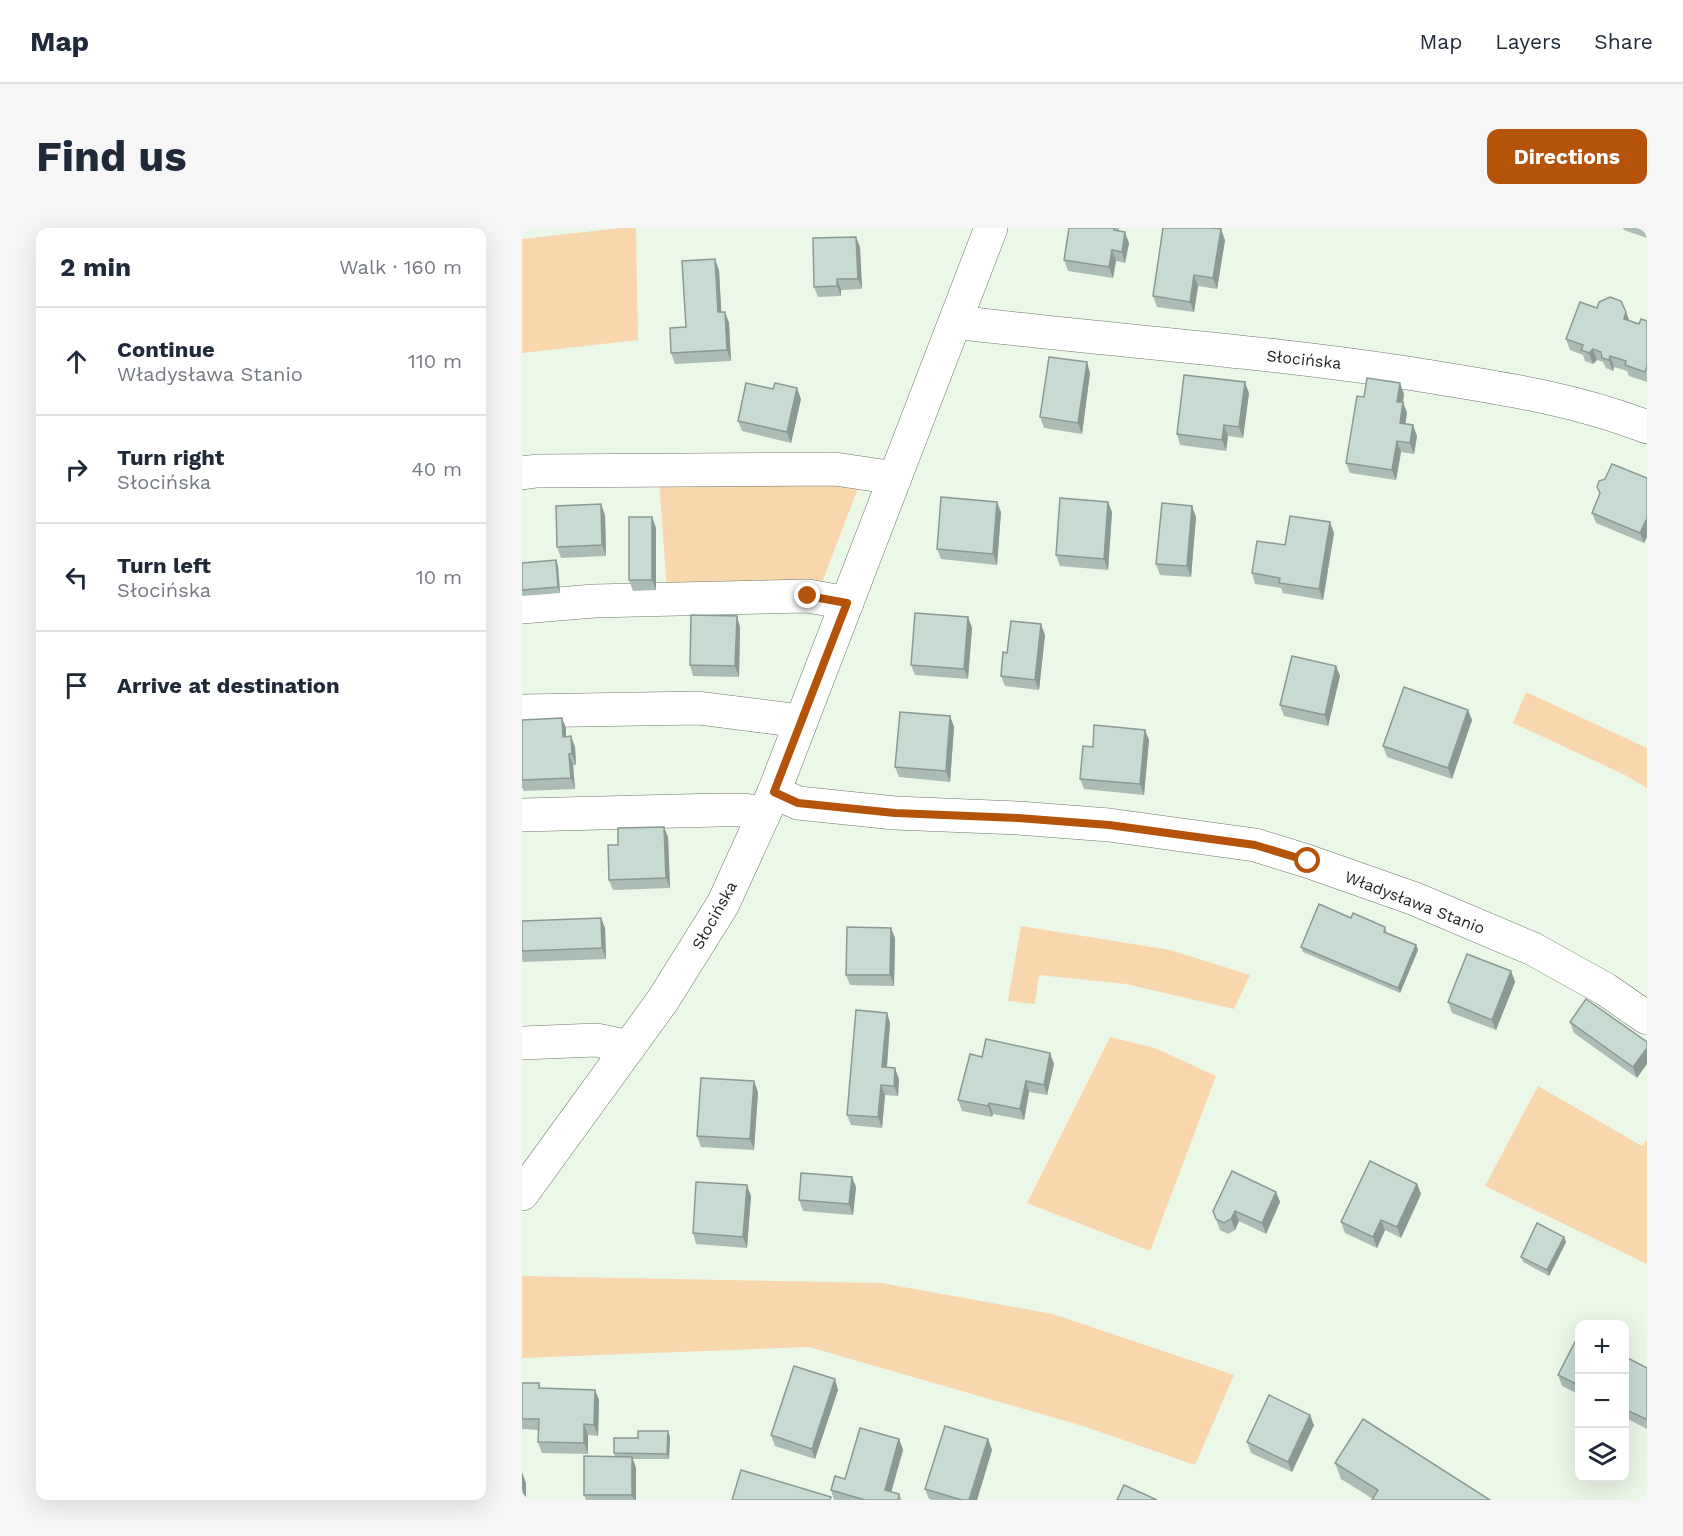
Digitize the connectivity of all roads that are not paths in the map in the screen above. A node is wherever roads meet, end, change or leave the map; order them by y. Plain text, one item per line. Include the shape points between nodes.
1 (991, 228) edge
2 (955, 322) junction
3 (1647, 427) edge
4 (522, 473) edge
5 (895, 478) junction
6 (847, 603) junction
7 (522, 607) edge
8 (522, 711) edge
9 (801, 721) junction
10 (769, 803) junction
11 (522, 815) edge
12 (1647, 1018) edge
13 (522, 1043) edge
14 (629, 1047) junction
15 (522, 1194) edge

1 - 2 street, Słocińska
2 - 3 street, Słocińska via 1351,364 1568,401
2 - 5 street, Słocińska
4 - 5 street via 835,469
5 - 6 street, Słocińska
6 - 7 street via 808,596 594,601
6 - 9 street, Słocińska
8 - 9 street via 698,708
9 - 10 street, Słocińska
10 - 11 street, Władysława Stanio via 735,810
10 - 12 street, Władysława Stanio via 1109,825 1255,845 1415,899 1533,950 1605,989
10 - 14 street, Słocińska via 723,904
13 - 14 street via 596,1040
14 - 15 street, Słocińska

